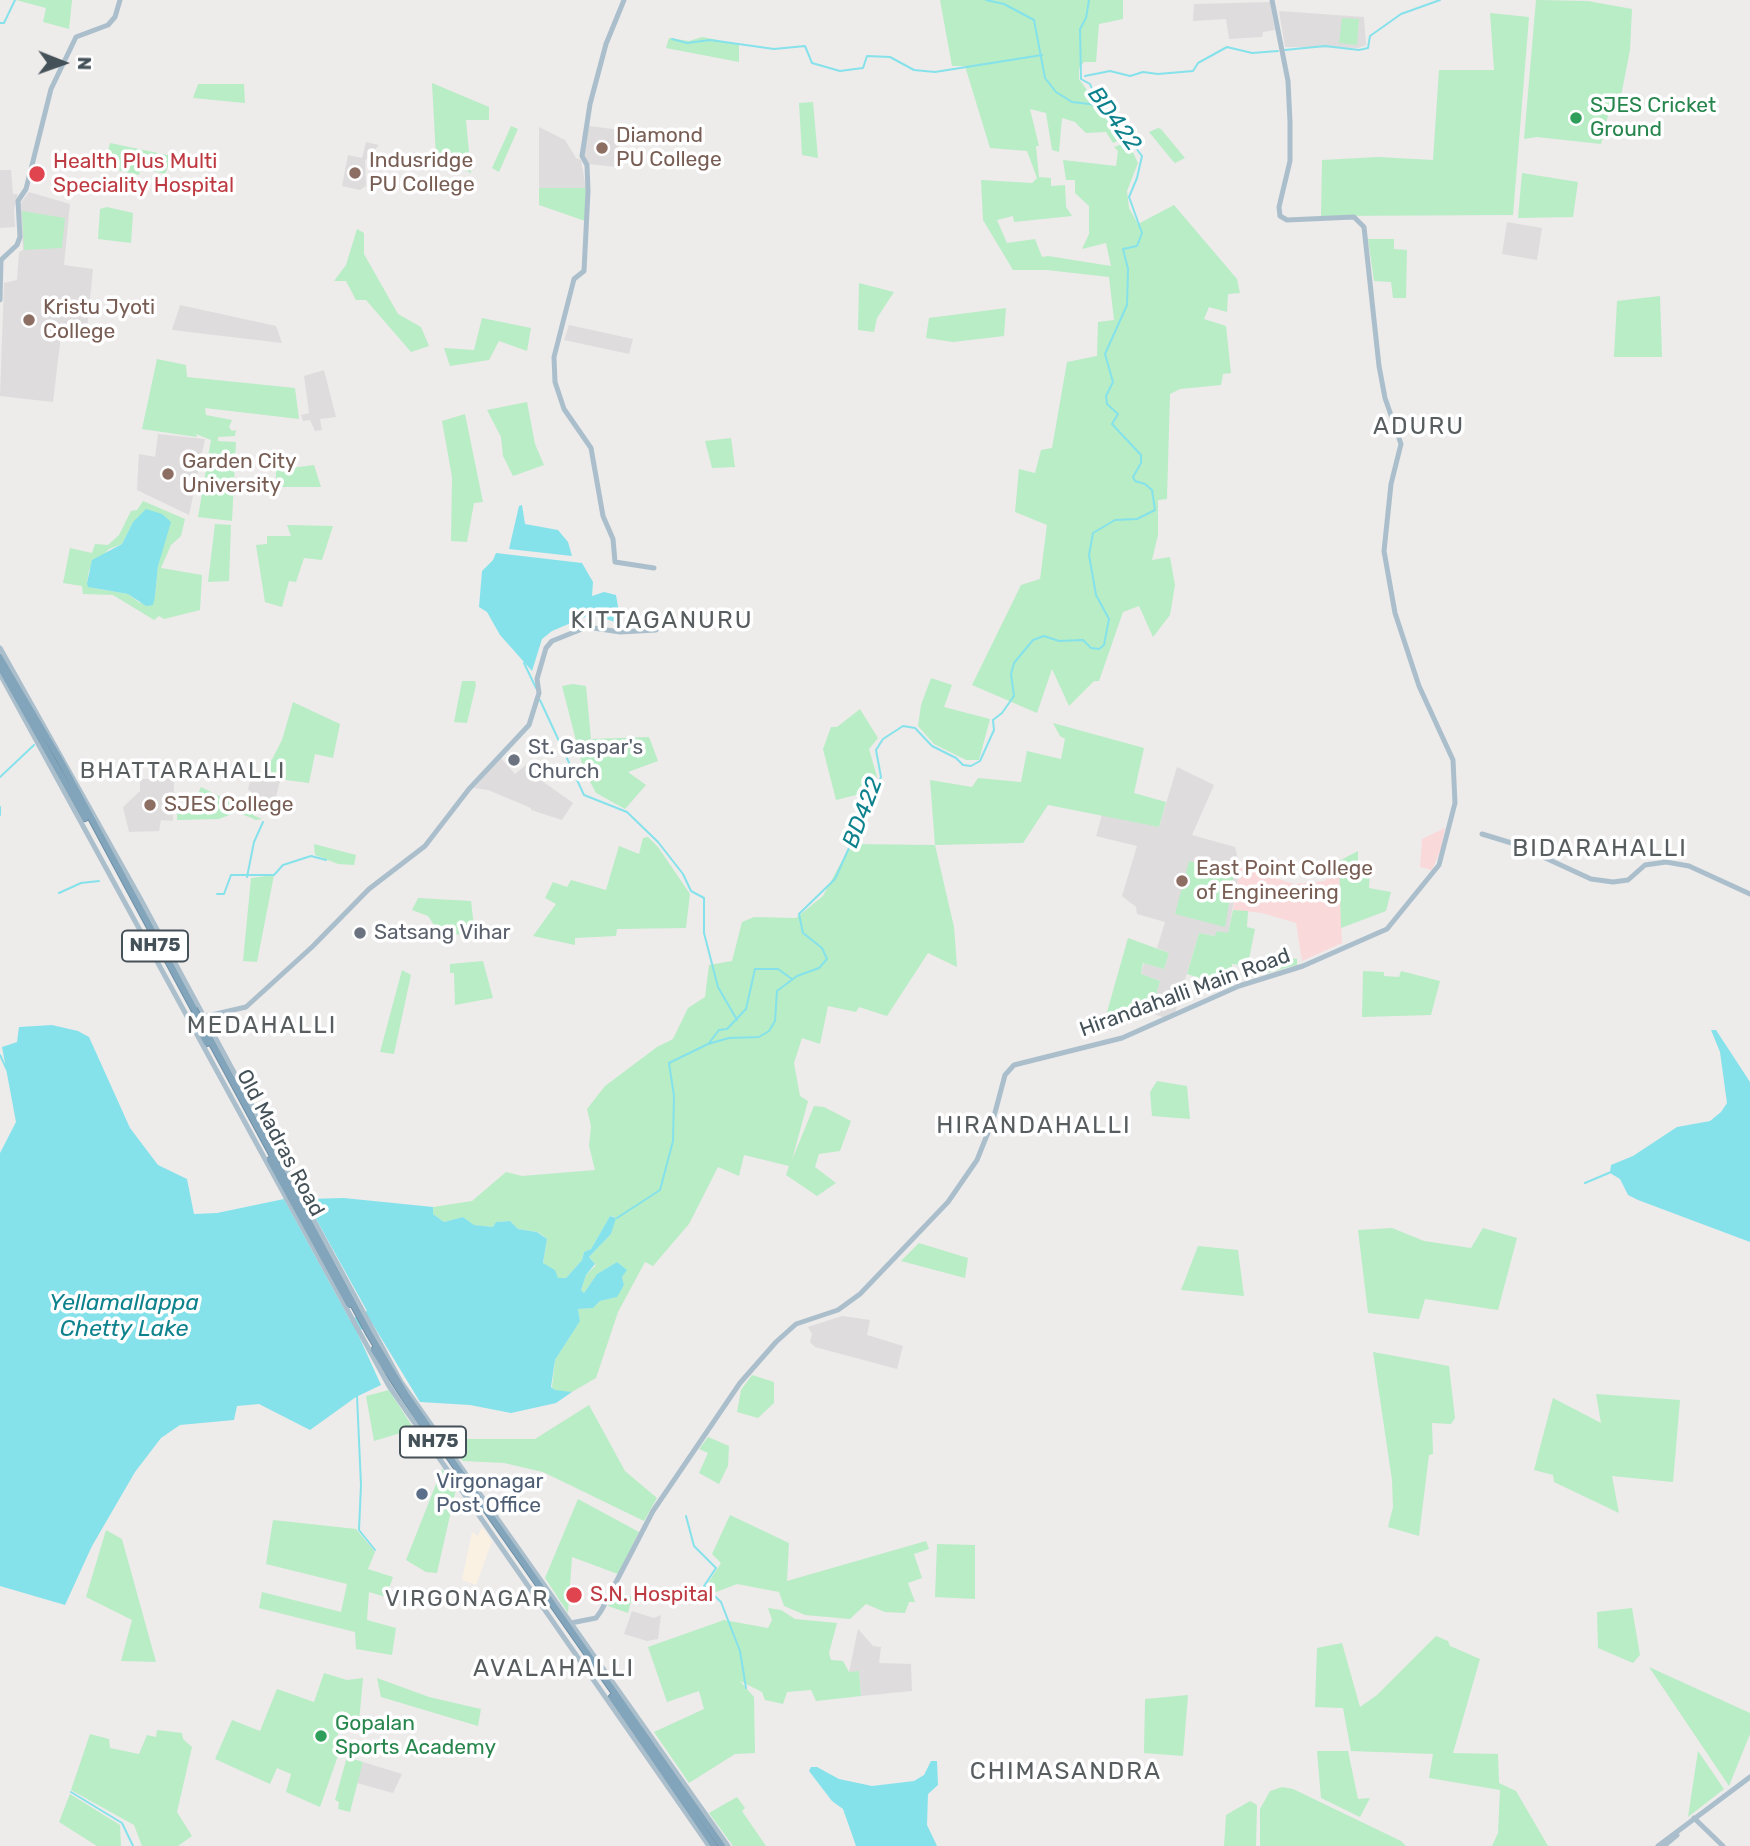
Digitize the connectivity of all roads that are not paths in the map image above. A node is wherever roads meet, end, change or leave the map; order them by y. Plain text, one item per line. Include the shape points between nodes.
1 (120, 0) edge
2 (625, 0) edge
3 (1272, 0) edge
4 (0, 300) edge
5 (654, 568) dead end
6 (656, 630) dead end
7 (0, 648) edge
8 (0, 658) edge
9 (0, 667) edge
10 (0, 674) edge
11 (42, 744) junction
12 (1482, 834) dead end
13 (122, 881) junction
14 (1750, 894) edge
15 (201, 1014) junction
16 (189, 1020) junction
17 (293, 1194) junction
18 (300, 1219) junction
19 (356, 1314) junction
20 (364, 1329) junction
21 (482, 1501) junction
22 (510, 1548) junction
23 (571, 1622) junction
24 (1750, 1779) edge
25 (695, 1818) junction
26 (1695, 1819) junction
27 (709, 1846) edge
28 (714, 1846) edge
29 (722, 1846) edge
30 (728, 1846) edge
31 (1658, 1846) edge
32 (1664, 1846) edge
33 (1723, 1846) edge

1 - 4 main road via 108,25 76,37 51,89 26,190 18,201 20,237 1,260
2 - 5 main road via 606,44 590,104 582,156 587,165 584,271 574,279 554,357 555,382 564,409 591,448 615,562
3 - 23 main road, Hirandahalli Main Road via 1288,81 1290,122 1290,161 1280,216 1287,220 1354,217 1364,227 1381,378 1401,444 1391,484 1384,551 1406,649 1453,760 1456,790 1439,865 1387,929 1303,966 1238,986 1122,1038 1014,1065 1004,1079 978,1158 948,1202 860,1294 838,1310 796,1324 776,1342 740,1383 653,1511 596,1618
6 - 15 main road via 620,632 587,627 552,641 540,668 539,693 529,725 414,856 334,920 246,1007
7 - 15 main road
8 - 13 highway, Old Madras Road / NH75 via 60,760
9 - 11 highway, Old Madras Road / NH75
10 - 11 main road
11 - 13 highway, Old Madras Road / NH75
11 - 16 main road
12 - 14 main road via 1591,879 1629,880 1645,865 1666,862 1698,870
13 - 17 highway, Old Madras Road / NH75
15 - 16 main road
15 - 17 main road
16 - 18 main road
17 - 18 highway, Old Madras Road / NH75
17 - 19 highway, Old Madras Road / NH75
18 - 19 highway, Old Madras Road / NH75
19 - 20 highway, Old Madras Road / NH75
20 - 21 highway, Old Madras Road / NH75
20 - 22 highway, Old Madras Road / NH75 via 403,1399
20 - 25 main road via 389,1386 442,1465
21 - 22 highway, NH75
21 - 23 main road
22 - 25 highway, NH75
23 - 30 main road
24 - 26 main road
25 - 27 main road
25 - 28 highway, NH75
25 - 29 highway, NH75
26 - 31 main road
26 - 32 main road
26 - 33 main road

